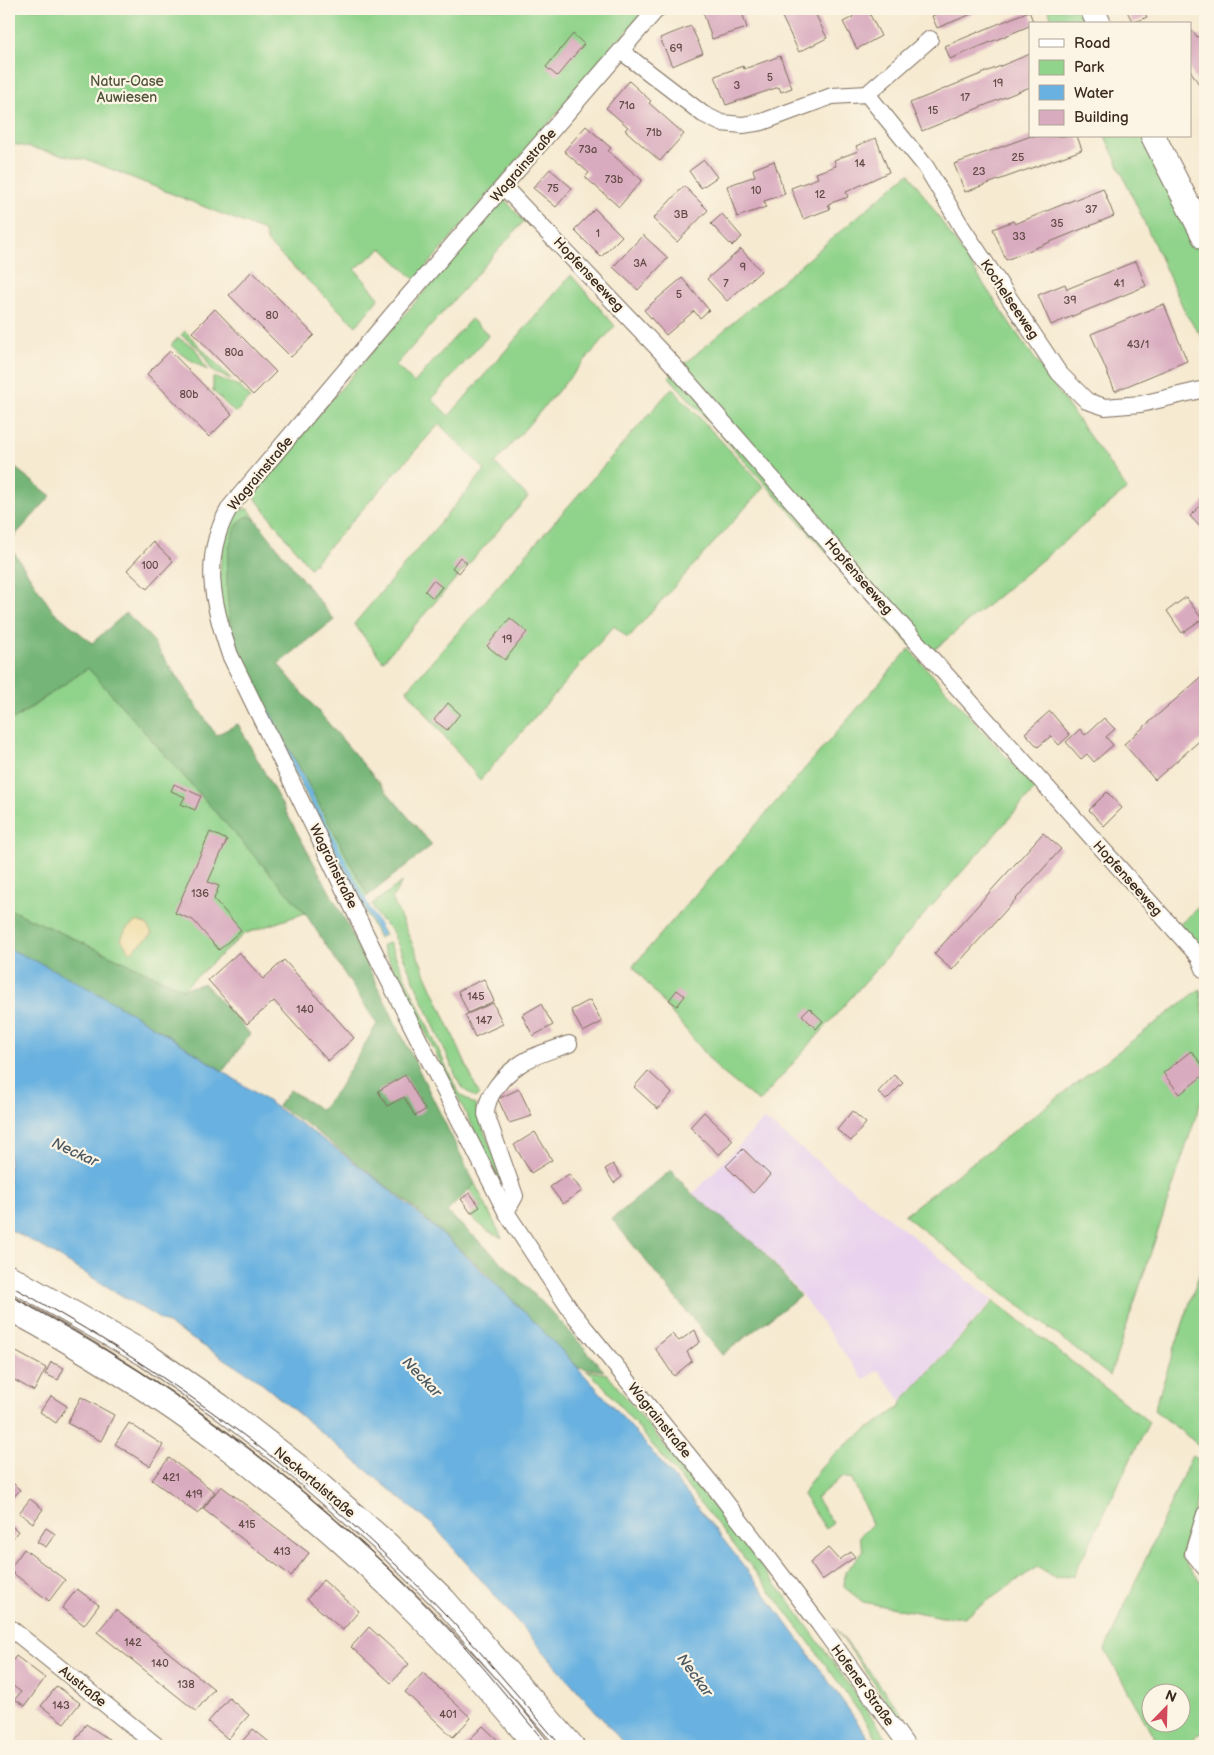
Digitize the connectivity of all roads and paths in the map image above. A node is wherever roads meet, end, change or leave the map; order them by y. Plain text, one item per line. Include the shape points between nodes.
1 (658, 9) edge
2 (1092, 9) edge
3 (1098, 22) edge
4 (930, 39) dead end
5 (621, 51) junction
6 (867, 94) junction
7 (1154, 138) edge
8 (504, 187) junction
9 (1205, 238) edge
10 (1205, 389) edge
11 (1205, 971) edge
12 (569, 1044) dead end
13 (506, 1212) junction
14 (9, 1277) edge
15 (9, 1308) edge
16 (1205, 1514) edge
17 (1205, 1568) edge
18 (819, 1624) joint
19 (9, 1627) edge
20 (157, 1746) edge
21 (536, 1746) edge
22 (572, 1746) edge
23 (907, 1746) edge

1 - 5 street, Wagrainstraße
2 - 3 main road
4 - 6 street
5 - 6 street via 703,114 722,122 743,125 762,122 832,96
5 - 8 street, Wagrainstraße
6 - 10 street, Kochelseeweg via 926,167 963,229 1059,372 1087,401 1106,407 1132,405
7 - 9 main road
8 - 11 street, Hopfenseeweg via 675,366 871,591 1193,950
8 - 13 street, Wagrainstraße via 230,506 216,533 212,559 220,625 230,655
12 - 13 street via 520,1064 494,1089 486,1104 486,1114 515,1196
13 - 18 street, Wagrainstraße via 571,1311 715,1488
14 - 22 main road, Neckartalstraße via 145,1354 220,1406 300,1468 388,1545 444,1600
15 - 21 main road, Neckartalstraße via 130,1377 273,1482 369,1564 470,1668
16 - 17 street via 1193,1553
18 - 23 street, Hofener Straße
19 - 20 street, Austraße

